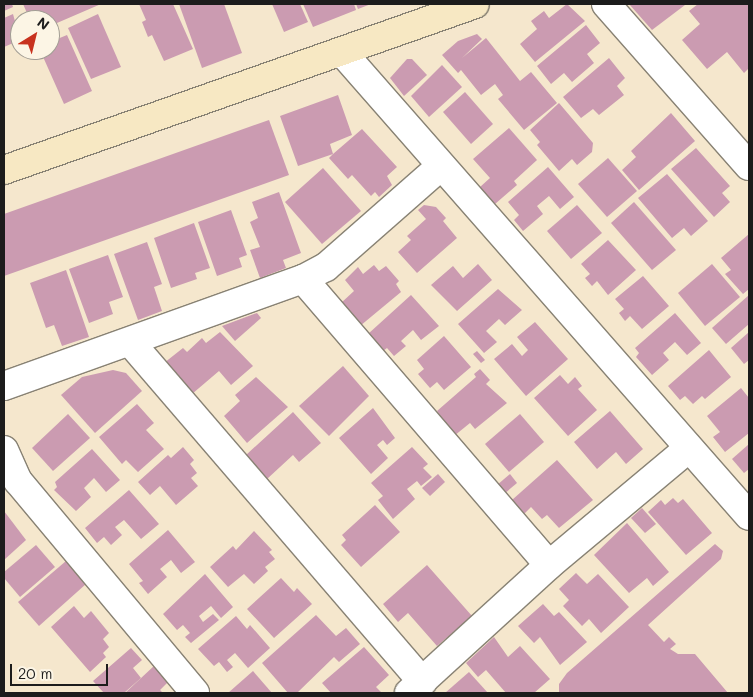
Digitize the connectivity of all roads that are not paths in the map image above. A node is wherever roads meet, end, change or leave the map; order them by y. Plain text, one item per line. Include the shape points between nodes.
1 (475, 4) edge
2 (606, 4) edge
3 (342, 52) junction
4 (441, 166) junction
5 (749, 166) edge
6 (4, 170) edge
7 (303, 279) junction
8 (131, 342) junction
9 (4, 386) edge
10 (689, 448) junction
11 (4, 450) edge
12 (749, 516) edge
13 (549, 566) junction
14 (416, 688) edge
15 (195, 693) edge

1 - 3 street
2 - 5 street
3 - 4 street
3 - 6 street
4 - 7 street via 326,266
4 - 10 street
7 - 8 street
7 - 13 street
8 - 9 street
8 - 14 street
10 - 12 street
10 - 13 street
11 - 15 street via 18,481
13 - 14 street

